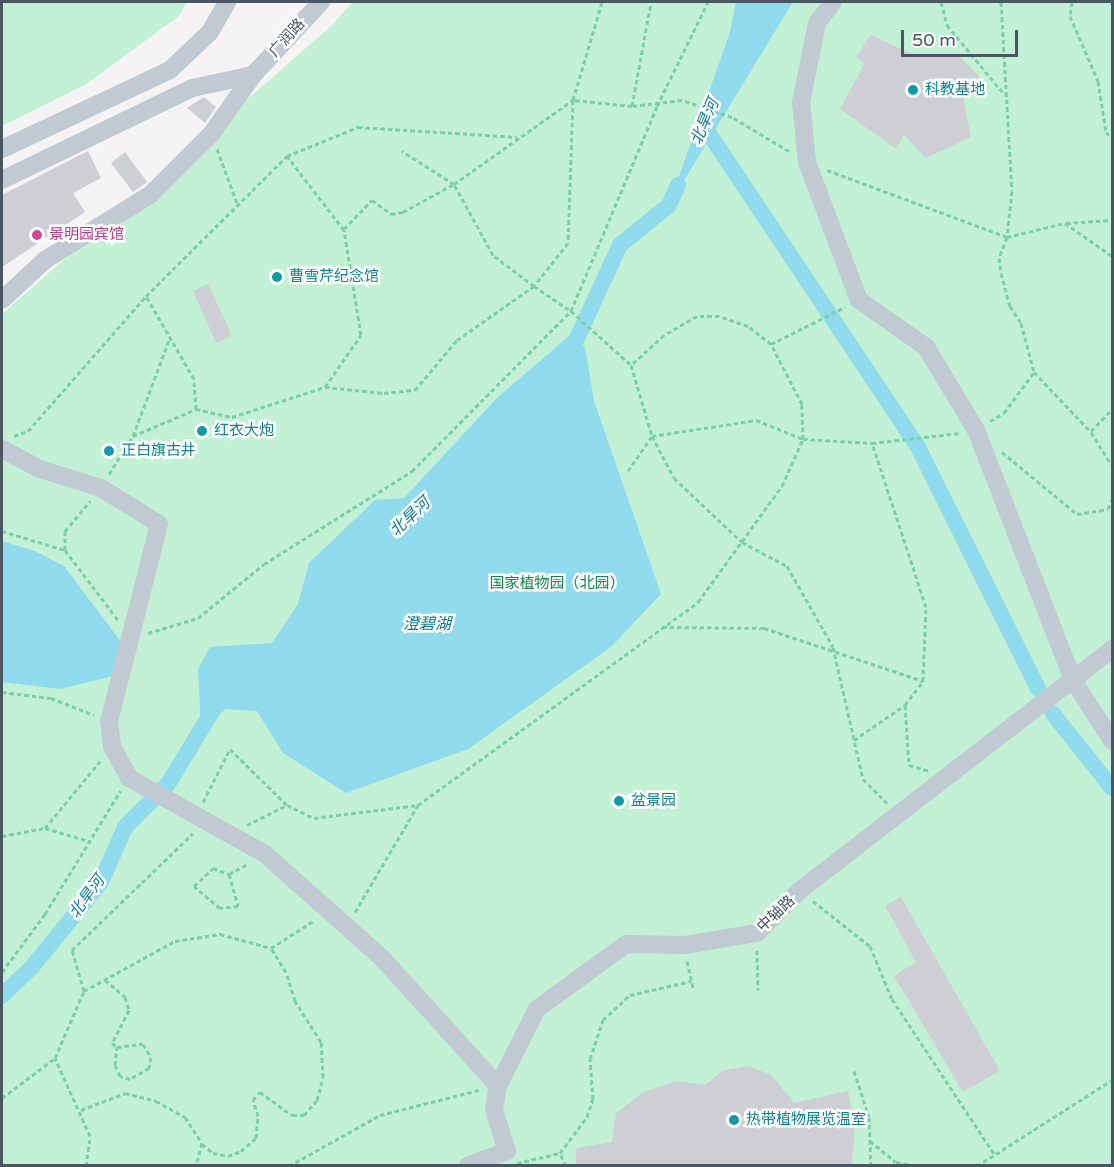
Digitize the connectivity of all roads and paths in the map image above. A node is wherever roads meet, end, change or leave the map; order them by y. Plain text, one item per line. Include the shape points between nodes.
1 (227, 2) edge
2 (305, 2) edge
3 (321, 2) edge
4 (602, 2) edge
5 (651, 2) edge
6 (708, 2) edge
7 (833, 2) edge
8 (941, 2) edge
9 (1001, 2) edge
10 (1072, 2) edge
11 (294, 29) junction
12 (253, 75) junction
13 (146, 80) junction
14 (192, 88) junction
15 (1006, 96) junction
16 (573, 100) junction
17 (632, 106) junction
18 (657, 106) junction
19 (212, 134) junction
20 (517, 136) junction
21 (1113, 138) edge
22 (2, 149) edge
23 (402, 151) dead end
24 (287, 156) junction
25 (807, 162) junction
26 (2, 180) edge
27 (454, 184) junction
28 (237, 203) junction
29 (1113, 220) edge
30 (1065, 223) junction
31 (344, 230) junction
32 (1007, 237) junction
33 (1113, 256) edge
34 (534, 286) junction
35 (146, 296) junction
36 (2, 300) edge
37 (859, 300) junction
38 (571, 311) junction
39 (169, 340) junction
40 (771, 344) junction
41 (631, 365) junction
42 (1034, 372) junction
43 (325, 387) junction
44 (196, 409) junction
45 (1113, 409) edge
46 (975, 430) junction
47 (1091, 432) junction
48 (133, 436) junction
49 (652, 436) junction
50 (803, 439) junction
51 (6, 443) edge
52 (874, 443) junction
53 (1113, 465) edge
54 (628, 471) dead end
55 (101, 488) junction
56 (1113, 499) edge
57 (1108, 509) junction
58 (1113, 512) edge
59 (2, 531) edge
60 (742, 543) junction
61 (65, 550) junction
62 (660, 627) junction
63 (132, 638) junction
64 (833, 647) junction
65 (1113, 649) edge
66 (1073, 680) junction
67 (923, 681) junction
68 (2, 693) edge
69 (904, 705) junction
70 (109, 721) junction
71 (854, 740) junction
72 (1113, 741) edge
73 (112, 746) junction
74 (949, 776) junction
75 (129, 778) junction
76 (287, 805) junction
77 (417, 805) junction
78 (898, 814) junction
79 (200, 819) junction
80 (45, 828) junction
81 (229, 834) junction
82 (2, 836) edge
83 (89, 841) junction
84 (266, 854) junction
85 (229, 874) junction
86 (800, 891) junction
87 (330, 911) junction
88 (346, 926) junction
89 (757, 933) junction
90 (685, 945) junction
91 (271, 948) junction
92 (2, 972) edge
93 (105, 980) junction
94 (691, 981) junction
95 (693, 988) dead end
96 (758, 990) dead end
97 (84, 991) junction
98 (117, 1047) junction
99 (56, 1058) junction
100 (854, 1071) dead end
101 (1113, 1080) edge
102 (498, 1086) junction
103 (2, 1098) edge
104 (80, 1110) junction
105 (870, 1141) junction
106 (201, 1144) junction
107 (560, 1153) junction
108 (995, 1155) junction
109 (515, 1164) dead end
110 (86, 1166) edge
111 (196, 1166) edge
112 (289, 1166) edge
113 (468, 1166) edge
114 (566, 1166) edge
115 (871, 1166) edge
116 (917, 1166) edge
117 (977, 1166) edge

1 - 13 street via 210,32 170,70
2 - 11 street
3 - 11 street, 广润路
4 - 16 path
5 - 17 path
6 - 18 path
7 - 25 street via 817,23 801,102
8 - 15 path via 947,25
9 - 15 path
10 - 21 path via 1070,15 1098,81 1106,132
11 - 12 street, 广润路
12 - 14 street
12 - 19 street, 广润路
13 - 14 street
13 - 22 street
14 - 26 street
15 - 32 path via 1012,192
16 - 17 path
16 - 20 path
16 - 34 path via 568,243
17 - 18 path
18 - 25 path via 682,100 732,117
18 - 38 path
19 - 28 path
19 - 36 street, 广润路 via 150,195 45,260
20 - 24 path via 358,127
20 - 27 path
23 - 27 path
24 - 28 path
24 - 31 path
25 - 32 path
25 - 37 street
27 - 31 path via 404,212 391,214 372,201
27 - 34 path via 494,255
28 - 35 path
29 - 30 path
30 - 32 path
30 - 33 path
31 - 43 path via 361,335
32 - 42 path via 999,258 1001,273 1010,306 1021,323
34 - 38 path
34 - 43 path via 458,340 415,390 384,393
35 - 39 path
35 - 51 path via 28,431
37 - 40 path
37 - 46 street via 926,347
38 - 41 path
38 - 63 path via 412,471 264,564 198,618
39 - 44 path via 194,379
39 - 48 path
40 - 41 path via 748,326 719,316 697,316 664,335
40 - 50 path via 802,404
41 - 49 path
42 - 46 path via 1004,413
42 - 47 path
43 - 44 path via 232,417
44 - 48 path
45 - 47 path
46 - 52 path
46 - 57 path via 1077,514
46 - 66 street
47 - 53 path
48 - 55 path
49 - 50 path via 756,420
49 - 54 path
49 - 60 path via 674,478
50 - 52 path
50 - 60 path via 782,486
51 - 55 street via 37,468
52 - 67 path via 926,607
55 - 61 path via 65,531
55 - 63 street via 159,524
56 - 57 path
57 - 58 path
59 - 61 path
60 - 62 path via 698,602
60 - 64 path via 787,566
61 - 63 path
62 - 64 path via 764,628
62 - 77 path
63 - 70 street
64 - 67 path
64 - 71 path
65 - 66 street, 中轴路
66 - 72 street
66 - 74 street, 中轴路
67 - 69 path
68 - 70 path via 51,698
69 - 71 path
69 - 74 path via 909,765
70 - 73 street
71 - 78 path via 863,779
73 - 75 street
73 - 80 path
74 - 78 street, 中轴路
75 - 79 street
75 - 83 path
76 - 77 path via 314,818
76 - 79 path via 230,749
76 - 81 path
77 - 88 path
78 - 86 street, 中轴路
79 - 81 street
79 - 97 path via 72,950
80 - 82 path
80 - 83 path
81 - 84 street
83 - 92 path via 45,914
84 - 85 path
84 - 87 street
85 - 85 path via 213,868 194,885 220,908 238,906
86 - 89 street, 中轴路
86 - 108 path via 870,946 892,999
87 - 88 street
87 - 91 path
88 - 102 street via 382,958
89 - 90 street, 中轴路
89 - 96 path
90 - 94 path
90 - 102 street, 中轴路 via 626,944 537,1009
91 - 93 path via 220,934 175,941
91 - 106 path via 286,972 295,1001 321,1042 323,1077 317,1100 304,1115 292,1115 260,1092 253,1100 258,1116 256,1138 242,1151 228,1156 213,1153
93 - 97 path
93 - 98 path via 125,997 129,1010 112,1043
94 - 95 path
94 - 107 path via 630,995 603,1020 590,1059 590,1108
97 - 99 path
98 - 98 path via 115,1065 120,1076 130,1079 149,1068 151,1057 143,1044
99 - 103 path
99 - 104 path
100 - 105 path via 869,1117
101 - 108 path
102 - 112 path via 380,1115
102 - 113 street, 中轴路 via 494,1110 507,1151
104 - 106 path via 125,1093 156,1101 185,1118
104 - 110 path via 90,1136
105 - 115 path
105 - 116 path via 896,1162
106 - 111 path
107 - 109 path
107 - 114 path
108 - 117 path

